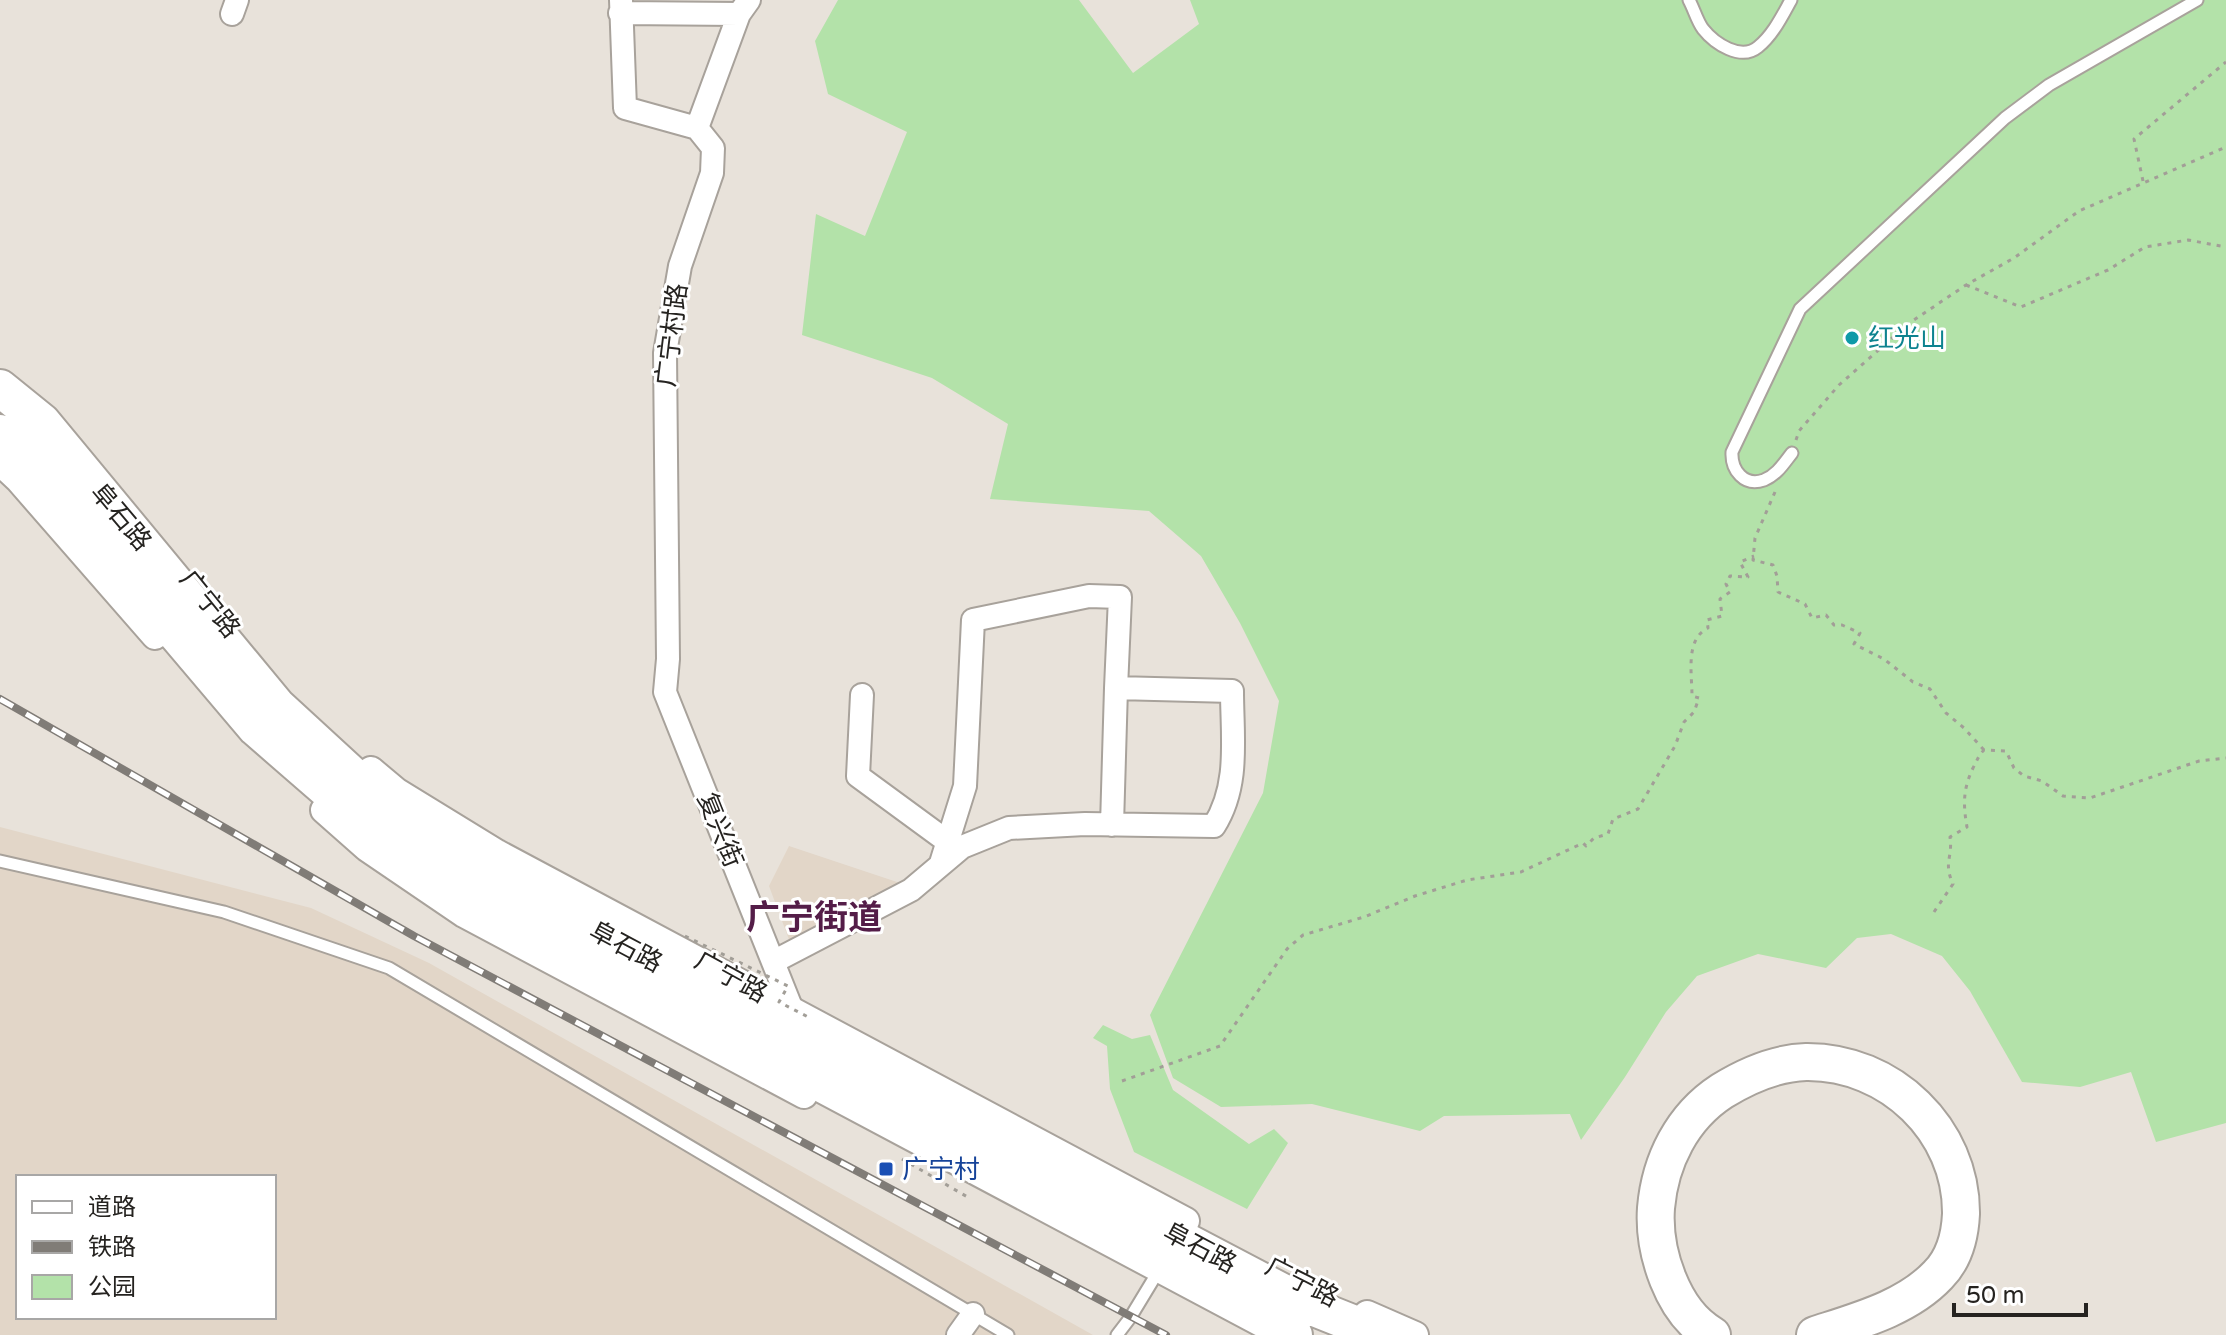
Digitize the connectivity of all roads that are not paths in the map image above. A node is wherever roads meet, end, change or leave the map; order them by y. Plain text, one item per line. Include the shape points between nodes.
1 (1689, 0) edge
2 (1791, 0) edge
3 (2197, 0) edge
4 (620, 6) edge
5 (744, 7) edge
6 (697, 128) junction
7 (0, 369) edge
8 (0, 388) edge
9 (0, 433) edge
10 (1792, 453) road end
11 (0, 462) edge
12 (1116, 688) junction
13 (665, 692) joint
14 (862, 695) dead end
15 (1112, 825) junction
16 (948, 842) junction
17 (0, 861) edge
18 (940, 864) junction
19 (773, 962) junction
20 (802, 1015) junction
21 (1153, 1280) junction
22 (973, 1314) junction
23 (1707, 1332) edge
24 (958, 1335) edge
25 (1008, 1335) edge
26 (1117, 1335) edge
27 (1274, 1335) edge
28 (1294, 1335) edge
29 (1382, 1335) edge
30 (1415, 1335) edge
31 (1815, 1335) edge

1 - 2 lane via 1704,29 1722,46 1743,54 1772,33
3 - 10 lane via 2049,85 2005,118 1800,309 1731,463 1750,481 1764,480
4 - 5 street
4 - 6 street via 625,108
5 - 6 street
6 - 13 street, 广宁村路 via 713,148 712,173 680,266 665,353
7 - 20 street, 广宁路 via 51,408 283,693 396,791 497,853
8 - 29 highway, 阜石路 via 42,422 277,706 388,808 490,876 1307,1305
9 - 28 highway, 阜石路 via 23,453 256,728 378,834 476,900
11 - 21 street via 248,743 367,848 464,914
12 - 15 street
12 - 15 street via 1232,691 1232,781 1226,807 1214,826
12 - 16 street via 1120,597 1089,596 973,620 965,786
13 - 19 street, 复兴街
14 - 16 street via 858,776
15 - 18 street via 1009,828 962,847
16 - 18 street
17 - 22 lane via 224,912 389,968
18 - 19 street via 911,890
19 - 20 street, 复兴街
20 - 30 street, 广宁路 via 1314,1290
21 - 26 lane
21 - 27 street
22 - 24 street
22 - 25 lane
23 - 31 highway via 1680,1303 1659,1250 1656,1207 1668,1156 1681,1130 1708,1100 1768,1068 1805,1062 1866,1073 1910,1099 1930,1119 1961,1192 1960,1225 1953,1253 1941,1272 1918,1293

